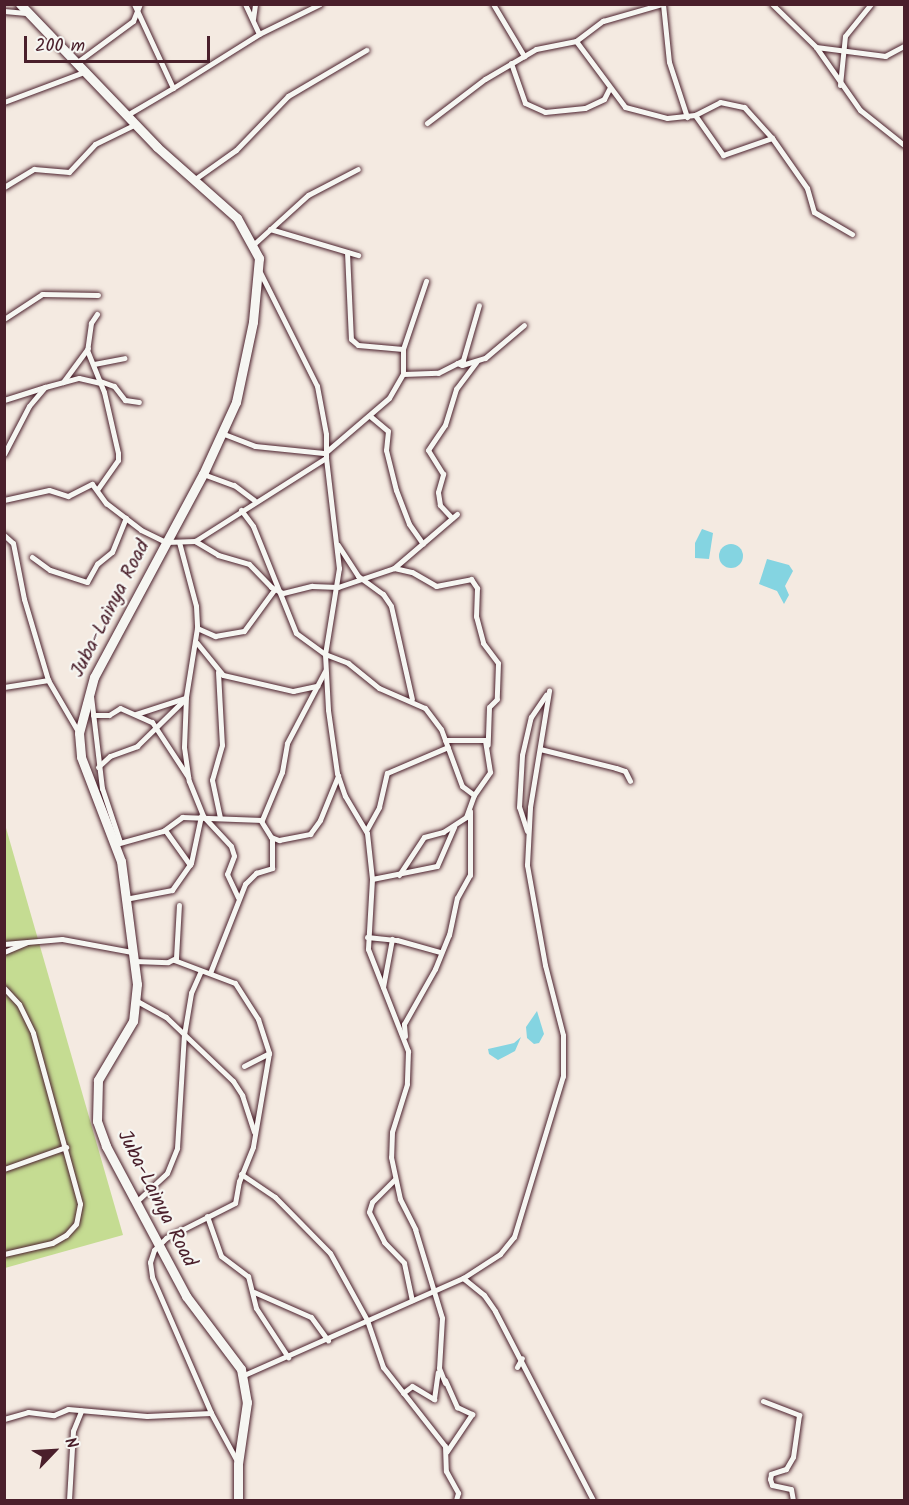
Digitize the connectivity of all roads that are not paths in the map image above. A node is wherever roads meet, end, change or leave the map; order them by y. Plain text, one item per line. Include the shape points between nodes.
1 (20, 4) edge
2 (244, 4) edge
3 (255, 4) edge
4 (493, 4) edge
5 (662, 4) edge
6 (772, 4) edge
7 (871, 4) edge
8 (319, 5) edge
9 (137, 6) edge
10 (4, 11) edge
11 (32, 17) junction
12 (253, 21) junction
13 (259, 34) junction
14 (576, 41) junction
15 (904, 46) edge
16 (816, 47) junction
17 (366, 50) dead end
18 (842, 50) junction
19 (524, 56) junction
20 (76, 63) junction
21 (512, 63) junction
22 (84, 72) junction
23 (840, 85) junction
24 (173, 88) junction
25 (609, 89) junction
26 (4, 102) edge
27 (127, 115) junction
28 (695, 115) junction
29 (687, 117) junction
30 (427, 123) dead end
31 (136, 124) junction
32 (772, 138) junction
33 (904, 145) edge
34 (358, 169) dead end
35 (195, 179) junction
36 (4, 187) edge
37 (270, 229) junction
38 (852, 234) dead end
39 (254, 244) junction
40 (347, 252) junction
41 (358, 255) dead end
42 (260, 272) junction
43 (426, 281) dead end
44 (99, 295) dead end
45 (478, 305) dead end
46 (97, 314) dead end
47 (4, 319) edge
48 (524, 325) dead end
49 (88, 348) junction
50 (403, 349) junction
51 (124, 358) dead end
52 (476, 362) junction
53 (456, 363) junction
54 (94, 364) junction
55 (403, 374) junction
56 (63, 382) junction
57 (100, 382) junction
58 (45, 387) junction
59 (4, 400) edge
60 (139, 402) dead end
61 (370, 416) junction
62 (224, 434) junction
63 (4, 454) edge
64 (325, 456) junction
65 (203, 474) junction
66 (98, 489) junction
67 (254, 500) junction
68 (4, 501) edge
69 (241, 510) junction
70 (126, 518) junction
71 (4, 535) edge
72 (195, 541) junction
73 (166, 542) junction
74 (179, 542) junction
75 (338, 544) junction
76 (423, 544) junction
77 (32, 557) dead end
78 (394, 568) junction
79 (363, 579) junction
80 (338, 587) junction
81 (275, 590) junction
82 (197, 628) junction
83 (197, 643) junction
84 (325, 654) junction
85 (326, 669) junction
86 (218, 672) junction
87 (48, 680) junction
88 (317, 686) junction
89 (4, 687) edge
90 (90, 688) junction
91 (186, 697) junction
92 (412, 699) junction
93 (136, 714) junction
94 (93, 715) junction
95 (156, 727) junction
96 (79, 733) junction
97 (445, 740) junction
98 (488, 745) junction
99 (448, 747) junction
100 (540, 749) junction
101 (98, 767) junction
102 (338, 776) junction
103 (189, 777) junction
104 (630, 781) dead end
105 (474, 795) junction
106 (470, 812) junction
107 (202, 816) junction
108 (220, 817) junction
109 (261, 821) junction
110 (455, 826) junction
111 (165, 830) junction
112 (527, 832) junction
113 (367, 833) junction
114 (272, 838) junction
115 (118, 843) junction
116 (190, 865) junction
117 (399, 875) junction
118 (372, 879) junction
119 (238, 898) junction
120 (125, 899) junction
121 (179, 905) dead end
122 (367, 937) junction
123 (392, 939) junction
124 (27, 942) junction
125 (4, 944) edge
126 (4, 952) edge
127 (440, 952) junction
128 (133, 956) junction
129 (174, 960) junction
130 (201, 971) junction
131 (210, 973) junction
132 (4, 988) edge
133 (382, 990) junction
134 (137, 1001) junction
135 (184, 1035) junction
136 (405, 1041) junction
137 (269, 1053) junction
138 (244, 1066) dead end
139 (255, 1134) junction
140 (66, 1147) junction
141 (4, 1169) edge
142 (242, 1174) junction
143 (394, 1180) junction
144 (136, 1202) junction
145 (207, 1216) junction
146 (158, 1245) junction
147 (4, 1254) edge
148 (463, 1278) junction
149 (433, 1291) junction
150 (254, 1292) junction
151 (412, 1300) junction
152 (367, 1320) junction
153 (328, 1340) junction
154 (288, 1357) junction
155 (522, 1358) junction
156 (517, 1367) dead end
157 (439, 1368) junction
158 (244, 1375) junction
159 (445, 1383) dead end
160 (403, 1393) junction
161 (763, 1401) dead end
162 (81, 1411) junction
163 (211, 1413) junction
164 (4, 1419) edge
165 (447, 1450) junction
166 (238, 1464) junction
167 (69, 1500) edge
168 (238, 1500) edge
169 (456, 1500) edge
170 (593, 1500) edge
171 (793, 1500) edge

1 - 11 main road, Juba-Lainya Road
2 - 12 street
3 - 12 street
4 - 19 street
5 - 14 street via 603,21
5 - 29 street via 669,62
6 - 16 street
7 - 18 street via 845,36
8 - 13 street
9 - 20 street via 133,21
9 - 24 street
10 - 11 street via 21,10
11 - 20 main road, Juba-Lainya Road
12 - 13 street
13 - 24 street
14 - 19 street via 536,49
14 - 25 street
15 - 18 street via 885,56
16 - 18 street
16 - 23 street
17 - 35 street via 288,96 236,150
18 - 23 street
19 - 21 street
20 - 22 main road, Juba-Lainya Road
21 - 25 street via 525,103 545,112 585,108 604,99
21 - 30 street
22 - 26 street
22 - 27 main road, Juba-Lainya Road
23 - 33 street via 860,110
24 - 27 street
25 - 29 street via 625,107 657,117
27 - 31 main road, Juba-Lainya Road
28 - 29 street
28 - 32 street via 720,102 738,103
28 - 32 street via 723,156
31 - 35 main road, Juba-Lainya Road
31 - 36 street via 94,144 69,172 34,169
32 - 38 street via 807,188 814,212
34 - 37 street via 308,195
35 - 39 main road, Juba-Lainya Road via 237,218
37 - 39 street
37 - 40 street
39 - 42 main road, Juba-Lainya Road
40 - 41 street
40 - 50 street via 351,339 358,345
42 - 62 main road, Juba-Lainya Road via 243,374
42 - 64 street via 317,386 326,434
43 - 50 street
44 - 47 street via 42,294
45 - 53 street via 462,360
46 - 49 street via 91,323
48 - 52 street via 518,334 499,343 497,351
49 - 54 street
49 - 56 street
50 - 55 street
51 - 54 street
52 - 53 street
52 - 76 street via 456,389 445,425 428,450 443,474 438,492 440,505 454,516
53 - 55 street via 438,373
54 - 57 street
55 - 61 street via 388,398
56 - 57 street via 79,378
56 - 58 street
57 - 60 street via 114,386 125,400
57 - 66 street via 118,460
58 - 59 street
58 - 63 street via 28,406
61 - 64 street via 346,432
61 - 76 street via 388,431 386,450 396,490 409,524
62 - 64 street via 255,446
62 - 65 main road, Juba-Lainya Road
64 - 67 street via 297,480
64 - 75 street
65 - 67 street via 234,485
65 - 73 main road, Juba-Lainya Road
66 - 68 street via 92,484 68,496 49,490
66 - 70 street via 99,497
67 - 69 street
69 - 72 street
69 - 81 street via 254,526
70 - 73 street
70 - 77 street via 112,552 97,564 87,582 50,570
71 - 87 street via 12,543
72 - 74 street
72 - 81 street via 218,555 249,564
73 - 74 street
73 - 90 main road, Juba-Lainya Road
74 - 82 street via 196,606
75 - 79 street
75 - 80 street
76 - 78 street
78 - 79 street
78 - 98 street via 412,572 436,586 468,577 475,582 476,616 483,643 498,663 497,699 489,707
79 - 80 street
79 - 92 street via 386,597 396,616 400,658
80 - 81 street
80 - 84 street
81 - 82 street via 244,631 215,636
81 - 84 street via 296,633
82 - 83 street
83 - 86 street
83 - 91 street
84 - 85 street
84 - 92 street via 348,663 379,688
85 - 88 street
85 - 102 street
86 - 88 street via 293,691
86 - 108 street via 222,745 212,780
87 - 89 street
87 - 96 street
88 - 109 street via 286,743 282,772
90 - 94 street
90 - 96 main road, Juba-Lainya Road
91 - 93 street
91 - 95 street
91 - 103 street via 184,740
92 - 97 street via 433,717
93 - 94 street via 120,708 111,714
93 - 95 street
94 - 101 street
95 - 101 street via 137,746 110,756
95 - 103 street
96 - 115 main road, Juba-Lainya Road via 81,757
97 - 98 street via 481,737
97 - 99 street
98 - 105 street via 490,769
99 - 105 street via 462,786
99 - 113 street via 387,772 380,803
100 - 104 street via 625,771
100 - 112 street
100 - 112 street via 549,691 531,717 522,754 519,807
101 - 115 street
102 - 113 street
102 - 114 street via 321,820 310,834 284,840
103 - 107 street
105 - 106 street
106 - 110 street
106 - 127 street via 470,875 457,898 449,935
107 - 108 street
107 - 111 street via 182,817
107 - 116 street
107 - 119 street via 231,846 234,856 227,873
108 - 109 street
109 - 114 street
110 - 117 street via 424,837
110 - 117 street via 437,866
111 - 115 street
111 - 116 street
112 - 148 street via 530,892 563,1035 563,1076 514,1237 500,1254
113 - 118 street
114 - 119 street via 272,868 253,875
115 - 120 main road, Juba-Lainya Road
116 - 120 street via 170,893
117 - 118 street
118 - 122 street
119 - 131 street
120 - 128 main road, Juba-Lainya Road
121 - 129 street via 175,930 178,951
122 - 123 street
122 - 133 street
123 - 127 street
123 - 133 street
124 - 125 street
124 - 126 street
124 - 128 street via 62,939
127 - 136 street via 432,976 404,1024
128 - 129 street
128 - 134 main road, Juba-Lainya Road
129 - 130 street
130 - 131 street
130 - 135 street via 191,993
131 - 137 street via 237,986 261,1024
132 - 140 street via 19,1004 33,1033
133 - 136 street
134 - 135 street via 166,1017
134 - 144 main road, Juba-Lainya Road via 133,1022 98,1080 95,1094 101,1134
135 - 139 street via 239,1089
135 - 144 street via 177,1148 166,1173
136 - 143 street via 407,1084 391,1143
137 - 138 street
137 - 139 street
139 - 142 street
140 - 141 street
140 - 147 street via 80,1204 76,1224 52,1243
142 - 145 street via 232,1206
142 - 152 street via 263,1186 324,1245
143 - 149 street via 415,1229
143 - 151 street via 372,1202 369,1212 384,1242 404,1263
144 - 146 main road, Juba-Lainya Road
145 - 146 street
145 - 150 street via 221,1256 248,1276
146 - 158 main road, Juba-Lainya Road via 186,1296 236,1357
146 - 163 street via 151,1256 152,1277
148 - 149 street
148 - 155 street via 484,1295
149 - 151 street
149 - 157 street via 443,1326
150 - 153 street via 311,1317
150 - 154 street via 256,1308
151 - 152 street
152 - 153 street
152 - 160 street via 383,1367
153 - 154 street
154 - 158 street
155 - 156 street
155 - 170 street
157 - 159 street
157 - 160 street via 434,1399 412,1386
157 - 165 street via 457,1407 472,1414
158 - 166 main road, Juba-Lainya Road via 247,1402
160 - 165 street
161 - 171 street via 799,1416 793,1457 786,1469 771,1474 770,1479 772,1485 791,1489
162 - 163 street via 147,1416
162 - 164 street via 28,1412
162 - 167 street via 74,1431
163 - 166 street
165 - 169 street via 446,1471 458,1493
166 - 168 main road, Juba-Lainya Road

